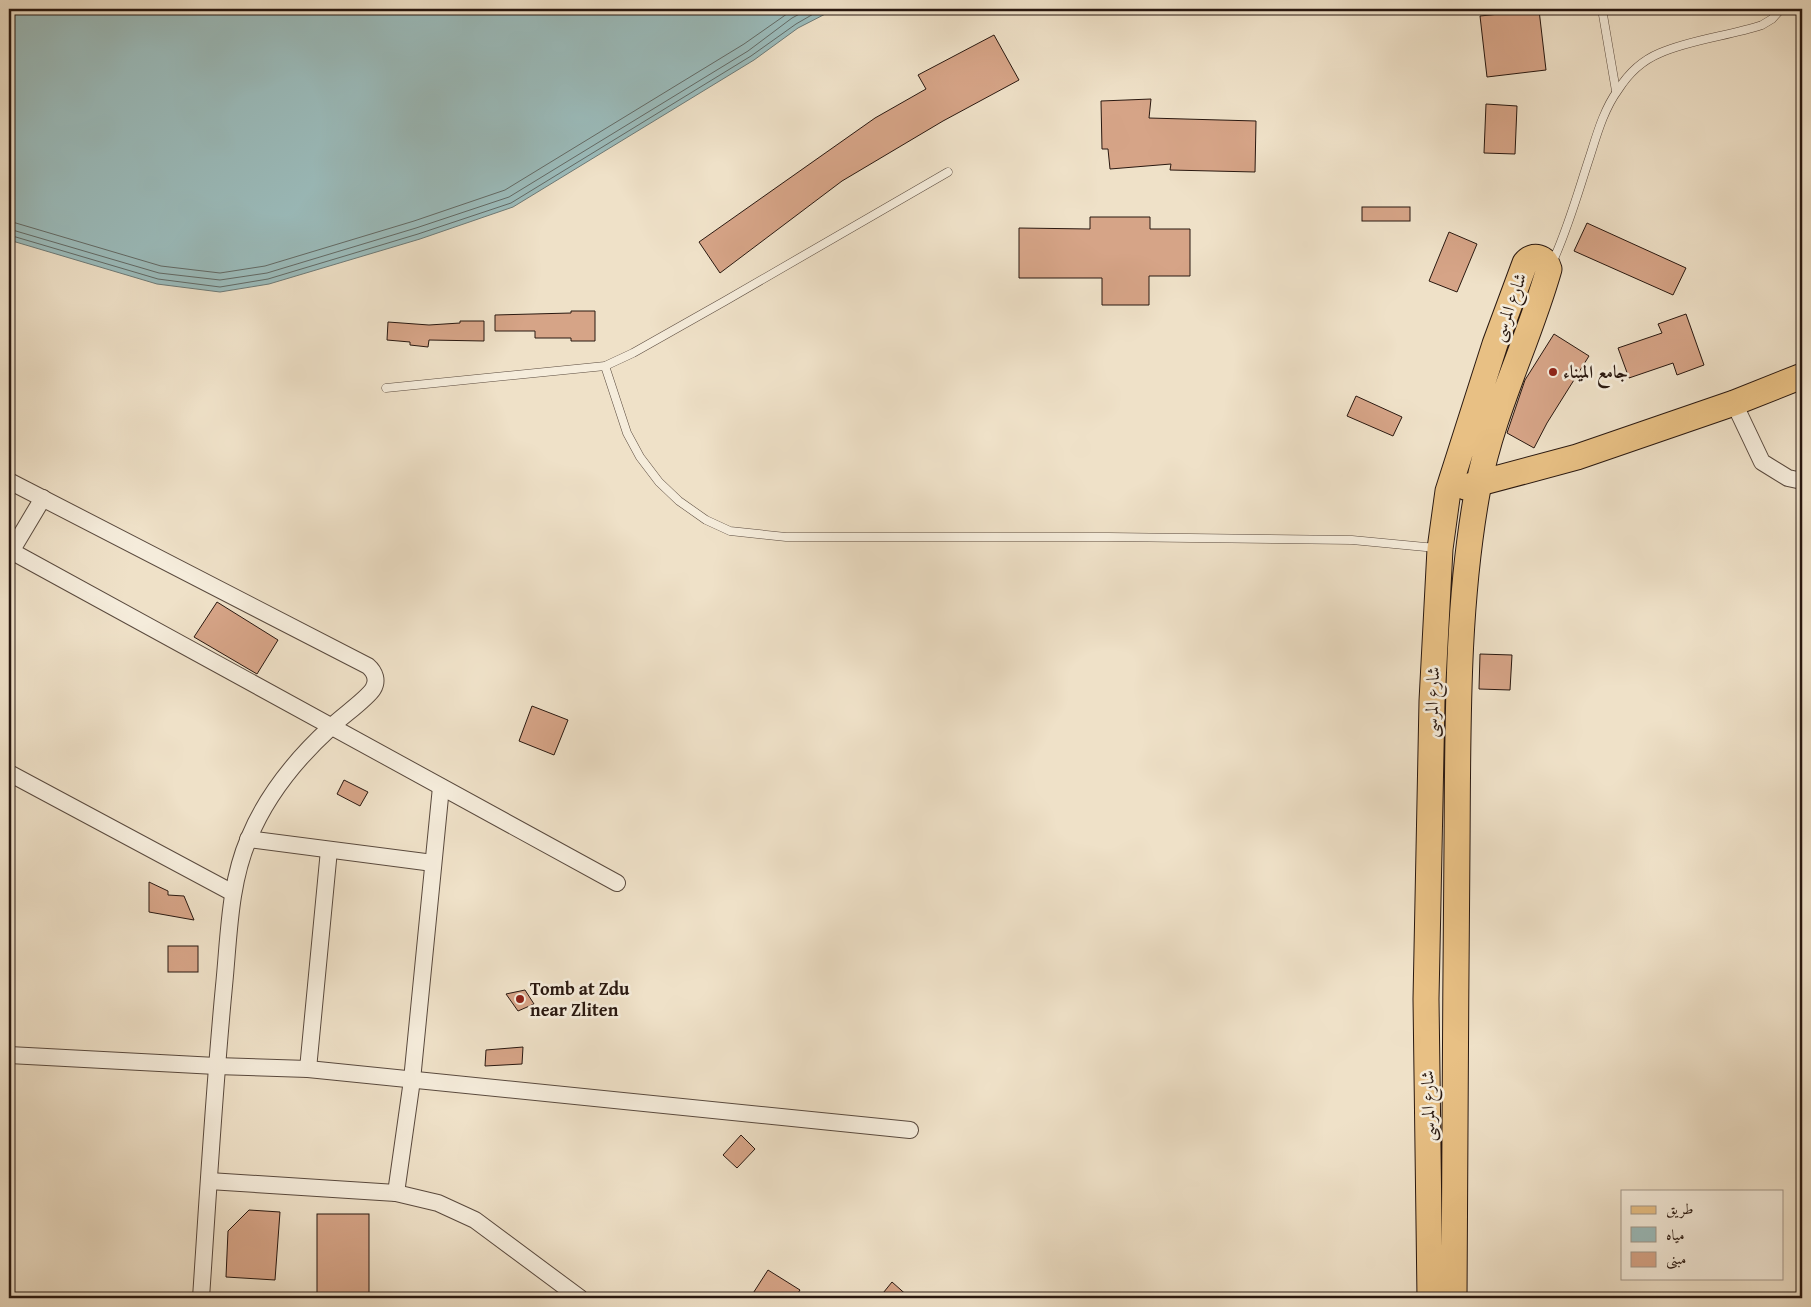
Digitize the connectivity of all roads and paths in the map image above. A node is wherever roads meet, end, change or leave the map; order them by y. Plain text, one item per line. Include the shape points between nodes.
1 (1602, 9) edge
2 (1781, 9) edge
3 (1616, 91) junction
4 (948, 172) dead end
5 (1549, 269) junction
6 (605, 366) junction
7 (1802, 376) edge
8 (386, 388) dead end
9 (1734, 403) junction
10 (9, 481) edge
11 (1802, 481) edge
12 (1478, 485) junction
13 (1448, 491) junction
14 (43, 498) junction
15 (1440, 549) junction
16 (10, 553) edge
17 (331, 727) junction
18 (9, 773) edge
19 (441, 786) junction
20 (248, 839) junction
21 (329, 850) junction
22 (433, 864) junction
23 (617, 883) dead end
24 (233, 893) junction
25 (9, 1056) edge
26 (216, 1066) junction
27 (308, 1069) junction
28 (412, 1080) junction
29 (910, 1130) dead end
30 (209, 1181) junction
31 (396, 1193) junction
32 (201, 1298) edge
33 (580, 1298) edge
34 (1430, 1298) edge
35 (1454, 1298) edge

1 - 3 lane
2 - 3 lane via 1762,25 1659,53 1642,63
3 - 5 lane via 1600,127 1562,242
4 - 6 lane
5 - 12 main road, شارع المرسى via 1492,430
5 - 13 main road, شارع المرسى via 1542,258 1532,257 1525,263 1495,344
6 - 8 lane
6 - 15 lane via 628,433 640,457 679,501 706,520 730,531 786,537 1352,540
7 - 9 main road
9 - 11 street via 1762,462 1788,478
9 - 12 main road via 1577,457
10 - 14 street
12 - 13 main road
12 - 35 main road, شارع المرسى via 1461,624
13 - 15 main road, شارع المرسى
14 - 16 street
14 - 17 street via 372,669 376,679 372,691
15 - 34 main road, شارع المرسى via 1432,701 1426,990
16 - 17 street
17 - 19 street
17 - 20 street via 285,774
18 - 24 street
19 - 22 street
19 - 23 street
20 - 21 street
20 - 24 street
21 - 22 street
21 - 27 street
22 - 28 street
24 - 26 street
25 - 26 street
26 - 27 street
26 - 30 street
27 - 28 street
28 - 29 street
28 - 31 street
30 - 31 street
30 - 32 street
31 - 33 street via 438,1203 474,1220

